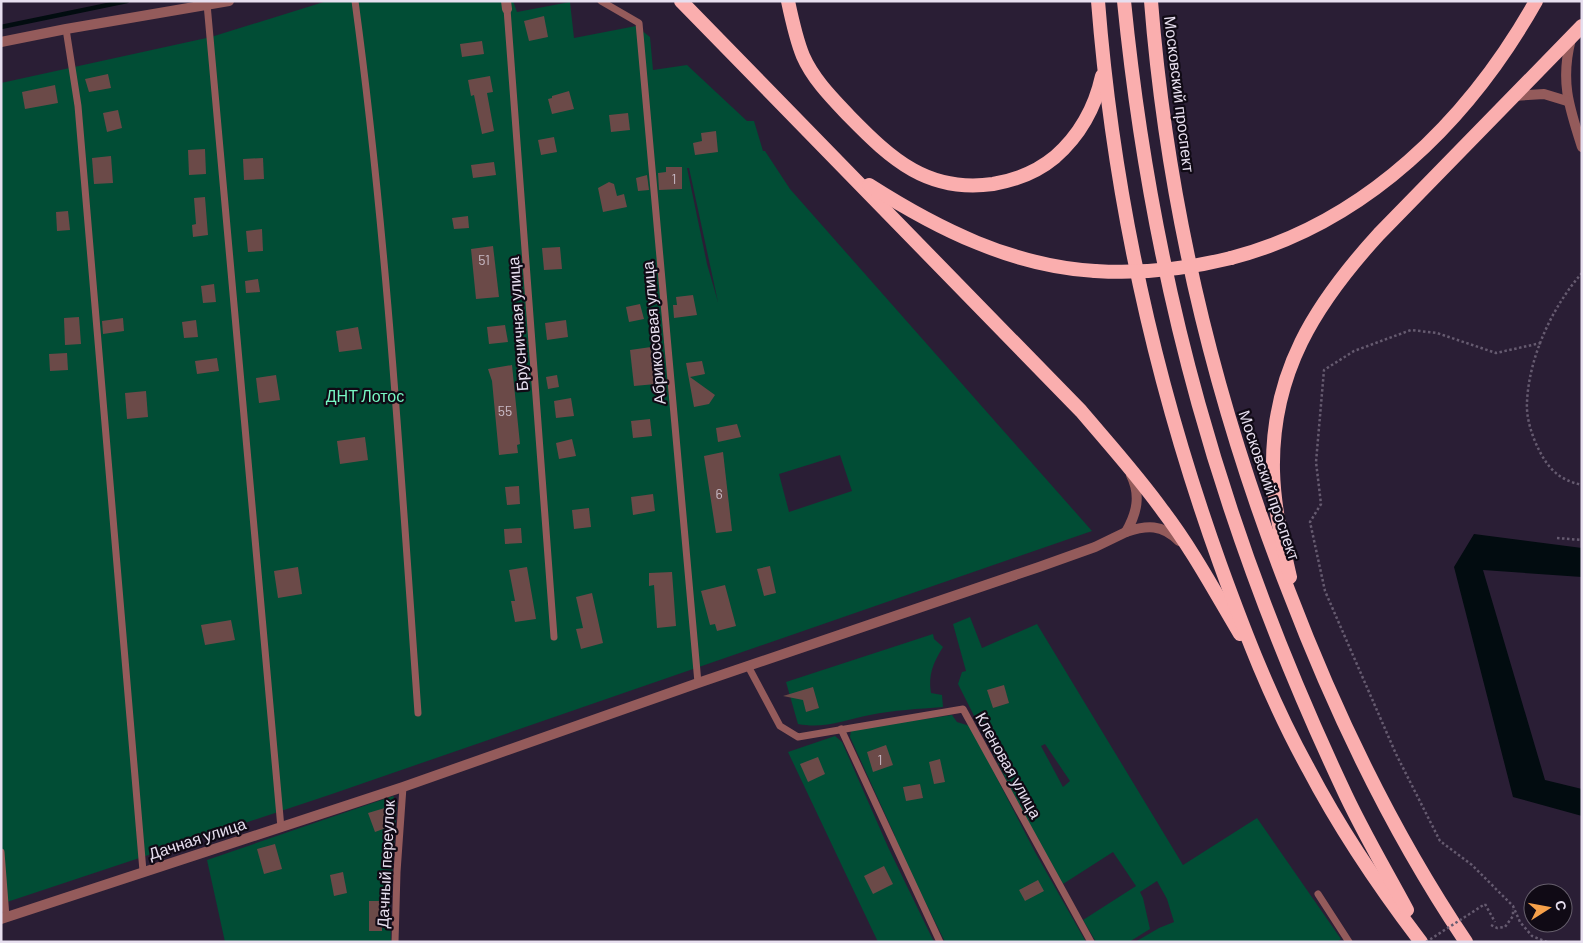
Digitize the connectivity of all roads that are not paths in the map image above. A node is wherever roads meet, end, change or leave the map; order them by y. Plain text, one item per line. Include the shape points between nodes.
1 (229, 1) edge
2 (355, 1) edge
3 (602, 1) edge
4 (681, 1) edge
5 (788, 1) edge
6 (1098, 1) edge
7 (1124, 1) edge
8 (1151, 1) edge
9 (1536, 1) edge
10 (207, 4) junction
11 (507, 5) edge
12 (66, 28) junction
13 (1577, 31) edge
14 (1, 42) edge
15 (1104, 62) junction
16 (1513, 96) junction
17 (1567, 101) junction
18 (1582, 147) edge
19 (847, 171) junction
20 (1125, 462) junction
21 (1126, 532) junction
22 (1193, 555) junction
23 (1303, 631) junction
24 (554, 637) dead end
25 (748, 666) junction
26 (1262, 672) junction
27 (698, 683) junction
28 (418, 713) dead end
29 (841, 729) junction
30 (403, 787) junction
31 (281, 828) junction
32 (1, 852) edge
33 (143, 872) junction
34 (1318, 894) dead end
35 (4, 918) edge
36 (395, 942) edge
37 (940, 942) edge
38 (1091, 942) edge
39 (1349, 942) edge
40 (1424, 942) edge
41 (1466, 942) edge

1 - 10 street
2 - 28 lane via 371,124
3 - 27 lane, Абрикосовая улица via 639,23
4 - 19 highway
5 - 15 highway via 803,57 835,101 892,156 928,178 949,184 1000,183 1017,179 1047,164 1089,116 1098,94
6 - 15 highway
7 - 40 highway via 1154,223 1184,357 1222,488 1251,572 1304,702 1343,789
8 - 23 highway, Московский проспект via 1171,164 1202,320 1232,432
9 - 19 highway, bridge via 1507,50 1478,88 1423,148 1398,170 1340,214 1274,246 1231,258 1178,268 1117,272 1042,263 972,242 936,225
10 - 12 street
10 - 31 lane
11 - 24 lane, Брусничная улица
12 - 14 street
12 - 33 lane via 78,106
13 - 16 highway
13 - 17 street via 1564,73
15 - 26 highway via 1128,224 1162,377 1209,532
16 - 17 street via 1544,94
16 - 23 highway via 1347,268 1310,321 1297,350 1279,407 1273,471 1281,537
17 - 18 street
19 - 20 highway via 1013,340
20 - 21 street via 1135,482 1137,499 1135,516
20 - 22 highway
21 - 22 street, Дачная улица via 1144,526 1159,527 1172,534
21 - 25 street, Дачная улица via 1039,567
22 - 26 highway
23 - 41 highway, Московский проспект via 1345,729 1390,818 1422,875
25 - 27 street, Дачная улица
25 - 29 lane, Кленовая улица via 780,726 798,737
26 - 40 highway via 1320,790 1373,874
27 - 30 street, Дачная улица
29 - 37 lane
29 - 38 lane, Кленовая улица via 963,709
30 - 31 street, Дачная улица
30 - 36 lane, Дачный переулок
31 - 33 street, Дачная улица
32 - 35 lane
33 - 35 street, Дачная улица
34 - 39 lane

